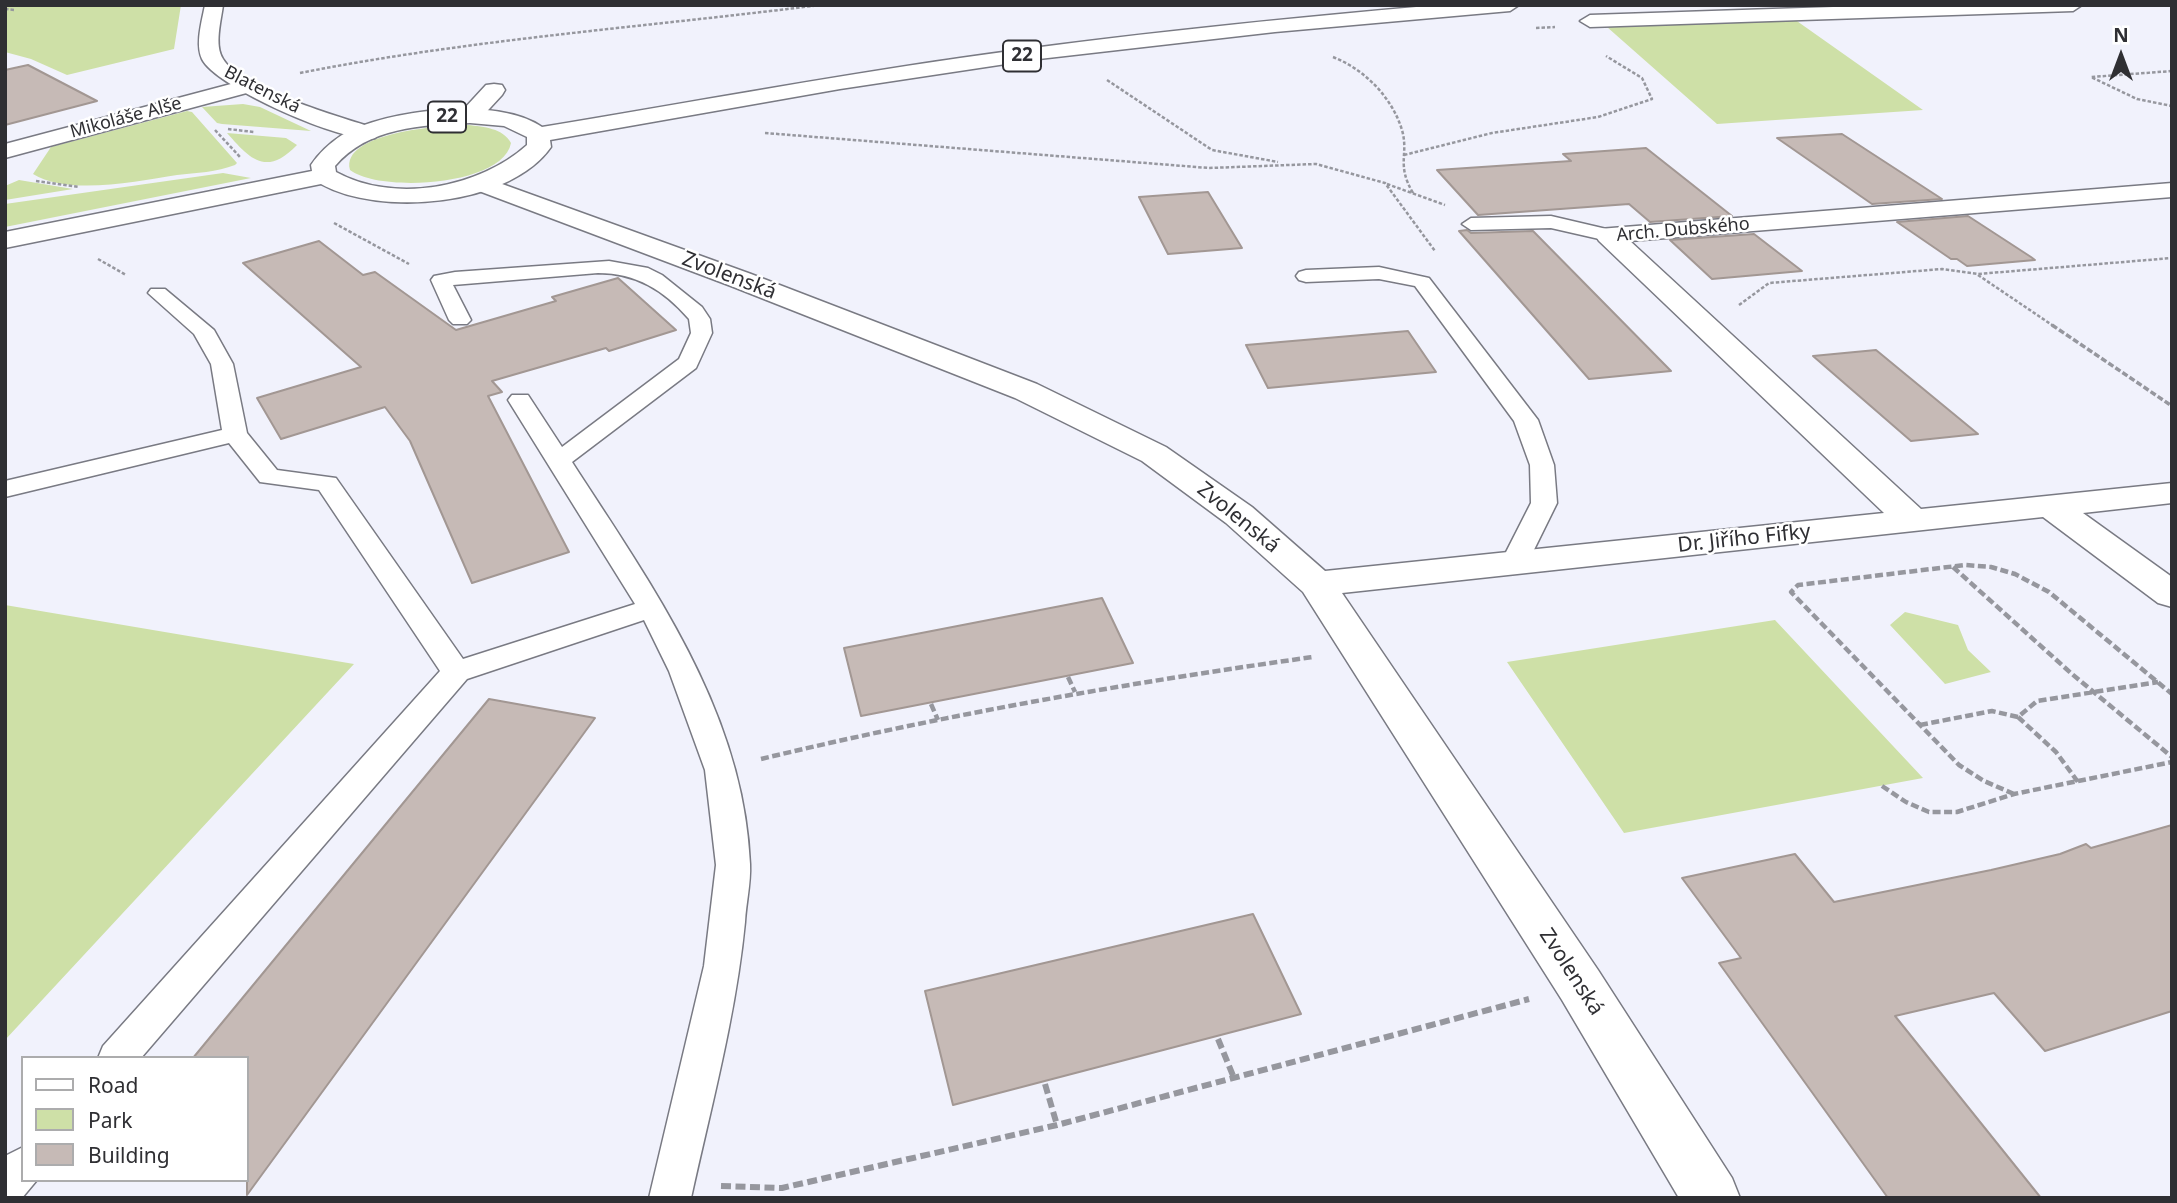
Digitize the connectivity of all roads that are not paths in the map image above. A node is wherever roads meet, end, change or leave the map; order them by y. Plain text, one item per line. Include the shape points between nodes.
1 (214, 5) edge
2 (1510, 5) edge
3 (2073, 5) edge
4 (1590, 21) dead end
5 (246, 86) junction
6 (494, 90) dead end
7 (470, 116) junction
8 (367, 133) junction
9 (538, 135) junction
10 (6, 151) edge
11 (325, 176) junction
12 (480, 183) junction
13 (2172, 190) edge
14 (1471, 224) road end
15 (1608, 235) junction
16 (5, 240) edge
17 (1306, 276) dead end
18 (158, 293) dead end
19 (460, 320) dead end
20 (520, 400) dead end
21 (235, 434) junction
22 (557, 462) junction
23 (5, 489) edge
24 (2172, 493) edge
25 (2050, 506) junction
26 (1913, 522) junction
27 (1516, 562) junction
28 (1317, 584) junction
29 (2172, 595) edge
30 (652, 608) junction
31 (456, 672) junction
32 (119, 1056) edge
33 (21, 1168) edge
34 (5, 1186) edge
35 (671, 1191) edge
36 (1712, 1198) edge

1 - 5 street, Blatenská via 212,61
2 - 9 street, 22 via 1209,33 996,60
3 - 4 street
5 - 8 street, Blatenská
5 - 10 street, Mikoláše Alše
6 - 7 street
7 - 8 street, 22 via 417,120
7 - 9 street, 22 via 514,121
8 - 11 street, 22 via 330,154 323,165
9 - 12 street via 539,147 529,160
11 - 12 street via 336,185 383,195
11 - 16 street
12 - 28 street, Zvolenská via 1038,397 1154,454 1239,515
13 - 15 street, Arch. Dubského
14 - 15 lane via 1551,222
15 - 26 street, Arch. Dubského
17 - 27 lane via 1369,272 1403,274 1422,282 1526,420 1542,465 1544,503
18 - 21 lane via 203,330 222,364
19 - 22 lane via 441,281 585,268 643,272 697,312 703,327 688,363
20 - 22 lane
21 - 23 lane
21 - 31 lane via 269,477 327,483
22 - 30 lane
24 - 25 street, Dr. Jiřího Fifky
25 - 26 street, Dr. Jiřího Fifky
25 - 29 street
26 - 27 street, Dr. Jiřího Fifky
27 - 28 street, Dr. Jiřího Fifky
28 - 36 street, Zvolenská via 1580,985
30 - 31 lane
30 - 35 lane via 684,671 721,770 733,865 722,966
31 - 32 lane
33 - 34 lane

